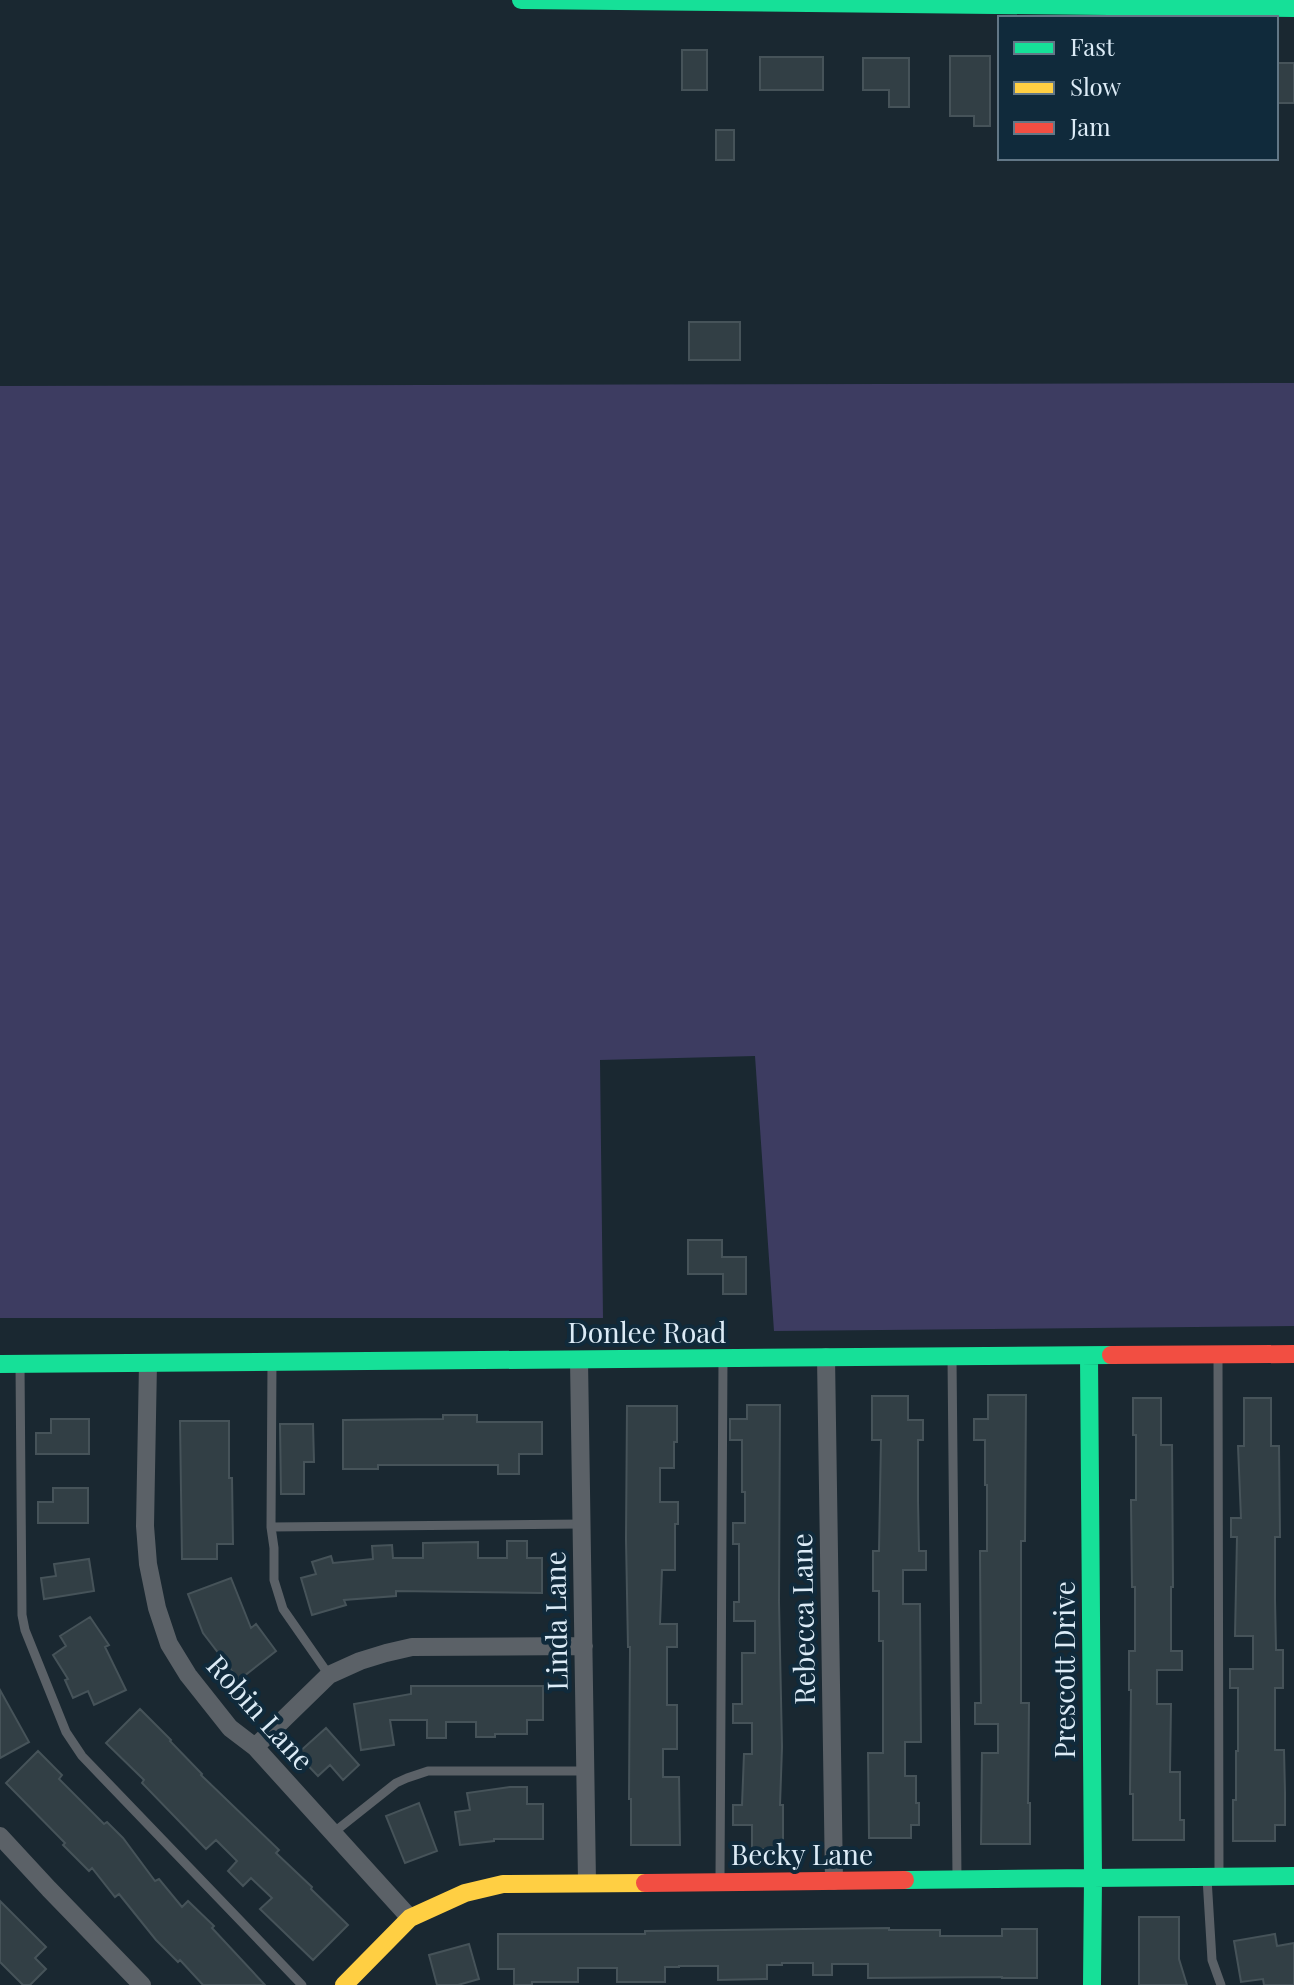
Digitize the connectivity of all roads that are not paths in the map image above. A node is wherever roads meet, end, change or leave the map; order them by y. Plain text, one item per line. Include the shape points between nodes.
1 (521, 0) edge
2 (1294, 8) edge
3 (1294, 1354) edge
4 (1218, 1355) junction
5 (1089, 1356) junction
6 (826, 1357) junction
7 (952, 1357) junction
8 (723, 1359) junction
9 (579, 1360) junction
10 (272, 1362) junction
11 (148, 1363) junction
12 (0, 1364) edge
13 (20, 1364) junction
14 (582, 1524) junction
15 (271, 1527) junction
16 (584, 1646) junction
17 (329, 1675) junction
18 (255, 1747) junction
19 (586, 1771) junction
20 (333, 1833) junction
21 (0, 1836) edge
22 (1294, 1876) edge
23 (1093, 1878) junction
24 (1213, 1878) junction
25 (957, 1880) junction
26 (834, 1881) junction
27 (587, 1882) junction
28 (720, 1882) junction
29 (410, 1918) junction
30 (142, 1985) edge
31 (302, 1985) edge
32 (344, 1985) edge
33 (1092, 1985) edge
34 (1221, 1985) edge

1 - 2 street
3 - 4 street, Donlee Road
4 - 5 street, Donlee Road
4 - 24 lane
5 - 7 street, Donlee Road
5 - 23 street, Prescott Drive
6 - 7 street, Donlee Road
6 - 8 street, Donlee Road
6 - 26 street, Rebecca Lane
7 - 25 lane
8 - 9 street, Donlee Road
8 - 28 lane
9 - 10 street, Donlee Road
9 - 14 street, Linda Lane
10 - 11 street, Donlee Road
10 - 15 lane
11 - 13 street, Donlee Road
11 - 18 street, Robin Lane via 145,1526 157,1608 169,1644 188,1675 230,1728
12 - 13 street, Donlee Road
13 - 31 lane via 22,1615 66,1732 82,1756
14 - 15 lane
14 - 16 street, Linda Lane
15 - 17 lane via 274,1580 283,1609
16 - 17 street via 412,1647
16 - 19 street, Linda Lane
17 - 18 street
18 - 20 street, Robin Lane
19 - 20 lane via 428,1771 396,1783
19 - 27 street, Linda Lane
20 - 29 street, Robin Lane
21 - 30 street
22 - 24 street, Becky Lane
23 - 24 street, Becky Lane
23 - 25 street, Becky Lane
23 - 33 street, Prescott Drive
24 - 34 lane via 1209,1933
25 - 26 street, Becky Lane
26 - 28 street, Becky Lane
27 - 28 street, Becky Lane
27 - 29 street, Becky Lane via 503,1884
29 - 32 street, Becky Lane

